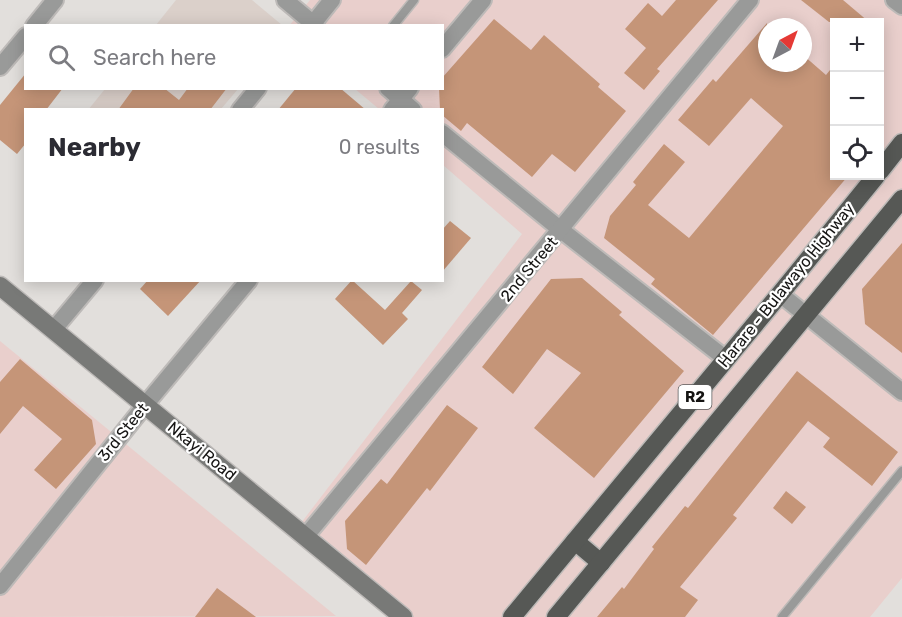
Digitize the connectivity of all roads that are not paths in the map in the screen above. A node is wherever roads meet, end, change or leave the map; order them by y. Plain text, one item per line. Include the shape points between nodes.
1 (55, 0) edge
2 (285, 0) edge
3 (332, 0) edge
4 (414, 0) edge
5 (483, 0) edge
6 (750, 0) edge
7 (894, 0) edge
8 (902, 6) edge
9 (36, 24) edge
10 (312, 24) edge
11 (314, 24) edge
12 (395, 24) edge
13 (24, 38) edge
14 (444, 47) edge
15 (0, 67) edge
16 (256, 90) edge
17 (242, 108) edge
18 (444, 135) edge
19 (898, 155) edge
20 (884, 167) edge
21 (873, 180) edge
22 (902, 199) edge
23 (561, 230) junction
24 (93, 282) edge
25 (247, 282) edge
26 (0, 286) edge
27 (780, 294) junction
28 (807, 316) junction
29 (54, 329) junction
30 (726, 359) junction
31 (902, 392) edge
32 (146, 404) junction
33 (902, 471) edge
34 (306, 536) junction
35 (575, 541) junction
36 (601, 563) junction
37 (0, 586) edge
38 (403, 617) edge
39 (512, 617) edge
40 (556, 617) edge
41 (782, 617) edge

1 - 9 street
2 - 10 street
3 - 11 street
4 - 12 lane
5 - 14 street
6 - 23 street, 2nd Street
7 - 8 street
13 - 15 street
16 - 17 street
18 - 23 street
19 - 20 highway
21 - 27 highway, Harare - Bulawayo Highway / R2
22 - 28 highway, Harare - Bulawayo Highway / R2
23 - 30 street
23 - 34 street, 2nd Street
24 - 29 street
25 - 32 street, 3rd Steet
26 - 29 main road, Nkayi Road
27 - 28 street
27 - 30 highway, Harare - Bulawayo Highway / R2
28 - 31 street
28 - 36 highway, Harare - Bulawayo Highway / R2
29 - 32 main road, Nkayi Road
30 - 35 highway, Harare - Bulawayo Highway / R2
32 - 34 main road, Nkayi Road
32 - 37 street, 3rd Steet
33 - 41 lane
34 - 38 main road, Nkayi Road
35 - 36 highway
35 - 39 highway, Harare - Bulawayo Highway / R2
36 - 40 highway, Harare - Bulawayo Highway / R2

